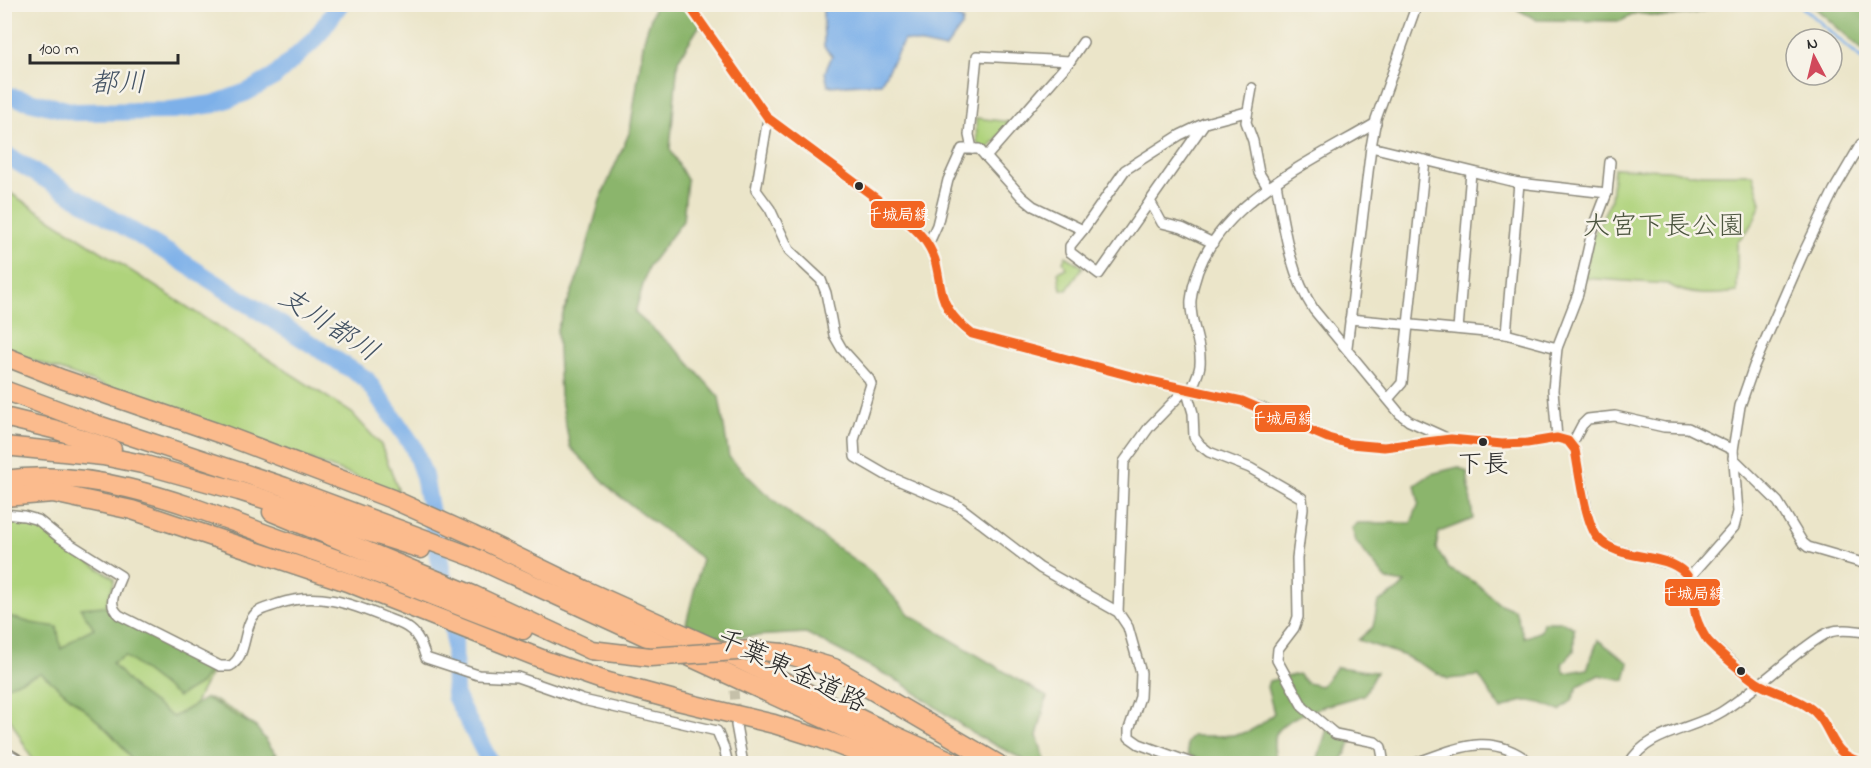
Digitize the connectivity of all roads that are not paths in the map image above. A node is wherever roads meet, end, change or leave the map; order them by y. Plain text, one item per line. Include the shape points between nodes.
1 (688, 4) edge
2 (1417, 4) edge
3 (1083, 42) dead end
4 (1070, 61) junction
5 (1252, 88) dead end
6 (1246, 112) junction
7 (768, 118) junction
8 (1205, 123) junction
9 (1376, 123) junction
10 (1861, 144) dead end
11 (1371, 147) junction
12 (972, 150) junction
13 (986, 157) junction
14 (1425, 160) junction
15 (1610, 162) dead end
16 (1471, 172) junction
17 (1519, 183) junction
18 (1272, 184) junction
19 (1607, 193) junction
20 (1150, 201) junction
21 (1083, 230) junction
22 (1213, 243) junction
23 (928, 245) junction
24 (1350, 319) junction
25 (1408, 324) junction
26 (1458, 329) junction
27 (1506, 334) junction
28 (1347, 347) junction
29 (1557, 348) junction
30 (4, 356) edge
31 (1189, 389) junction
32 (4, 390) edge
33 (1388, 399) junction
34 (4, 417) edge
35 (1557, 438) junction
36 (1451, 439) junction
37 (1572, 444) junction
38 (4, 446) edge
39 (1733, 454) junction
40 (4, 480) edge
41 (4, 497) edge
42 (4, 514) edge
43 (475, 563) junction
44 (1866, 564) edge
45 (1689, 578) junction
46 (1118, 612) junction
47 (1866, 632) edge
48 (591, 650) junction
49 (1758, 684) junction
50 (736, 725) tunnel mouth
51 (4, 751) edge
52 (1842, 759) edge
53 (1866, 763) edge
54 (26, 764) edge
55 (728, 764) edge
56 (744, 764) edge
57 (887, 764) edge
58 (923, 764) edge
59 (958, 764) edge
60 (998, 764) edge
61 (1194, 764) edge
62 (1384, 764) edge
63 (1413, 764) edge
64 (1532, 764) edge
65 (1629, 764) edge

1 - 7 street
2 - 9 street
3 - 4 street
4 - 12 street via 977,56 969,135
4 - 13 street
5 - 6 street
6 - 8 street
6 - 18 street via 1259,173
7 - 23 street via 912,226
7 - 46 street via 756,190 770,209 789,250 821,280 834,335 871,384 854,441 855,458 958,506 1040,568
8 - 20 street
8 - 21 street via 1125,170
9 - 11 street
9 - 18 street
10 - 39 street via 1834,190 1754,366 1740,406
11 - 14 street
11 - 24 street
12 - 13 street via 979,149
12 - 23 street via 962,149
13 - 21 street via 1033,206
14 - 16 street
14 - 25 street
15 - 19 street
16 - 17 street
16 - 26 street
17 - 19 street
17 - 27 street
18 - 22 street
18 - 28 street via 1299,283 1314,310
19 - 29 street via 1592,232 1578,294
20 - 21 street via 1099,274 1070,252 1070,246
20 - 22 street via 1161,223
22 - 31 street via 1204,256 1191,301 1200,366
23 - 31 street via 945,306 972,334
24 - 25 street
24 - 28 street
25 - 26 street
25 - 33 street via 1402,383
26 - 27 street
27 - 29 street
28 - 33 street
29 - 35 street via 1553,390
30 - 59 highway via 392,500
31 - 36 street via 1252,404 1350,444 1384,447
31 - 46 street via 1150,426 1124,462
31 - 62 street via 1194,437 1200,446 1250,468 1302,498 1298,617 1278,649 1277,660 1303,707 1335,734 1375,742 1381,747
32 - 43 highway via 395,527
33 - 36 street via 1409,421
34 - 48 highway via 120,451 473,595
35 - 36 street via 1502,444
35 - 37 street
37 - 39 street via 1588,419 1615,417 1688,428
37 - 45 street via 1589,520 1599,540 1615,549 1673,565
38 - 43 highway via 103,456 188,475
39 - 44 street via 1778,502 1803,543
39 - 45 street via 1738,512 1734,527
40 - 48 highway via 55,476 113,484 200,510 503,623
41 - 57 highway via 52,493 132,510 397,600 608,682 774,724
42 - 55 street via 38,520 121,576 112,602 114,611 220,666 230,666 238,660 256,614 301,599 349,603 412,630 426,658 478,675 517,677 583,700 717,731
43 - 58 highway, 千葉東金道路 via 611,626 636,631
45 - 49 street via 1696,618 1708,641
46 - 61 street via 1128,627 1141,673 1140,698 1129,737 1138,744
47 - 49 street via 1830,632
48 - 60 highway, bridge via 650,657 750,650 783,653 834,668
49 - 52 street via 1815,712
49 - 65 street via 1723,711 1641,747
50 - 56 street
51 - 54 street
52 - 53 street
63 - 64 street via 1455,749 1487,744 1507,747

